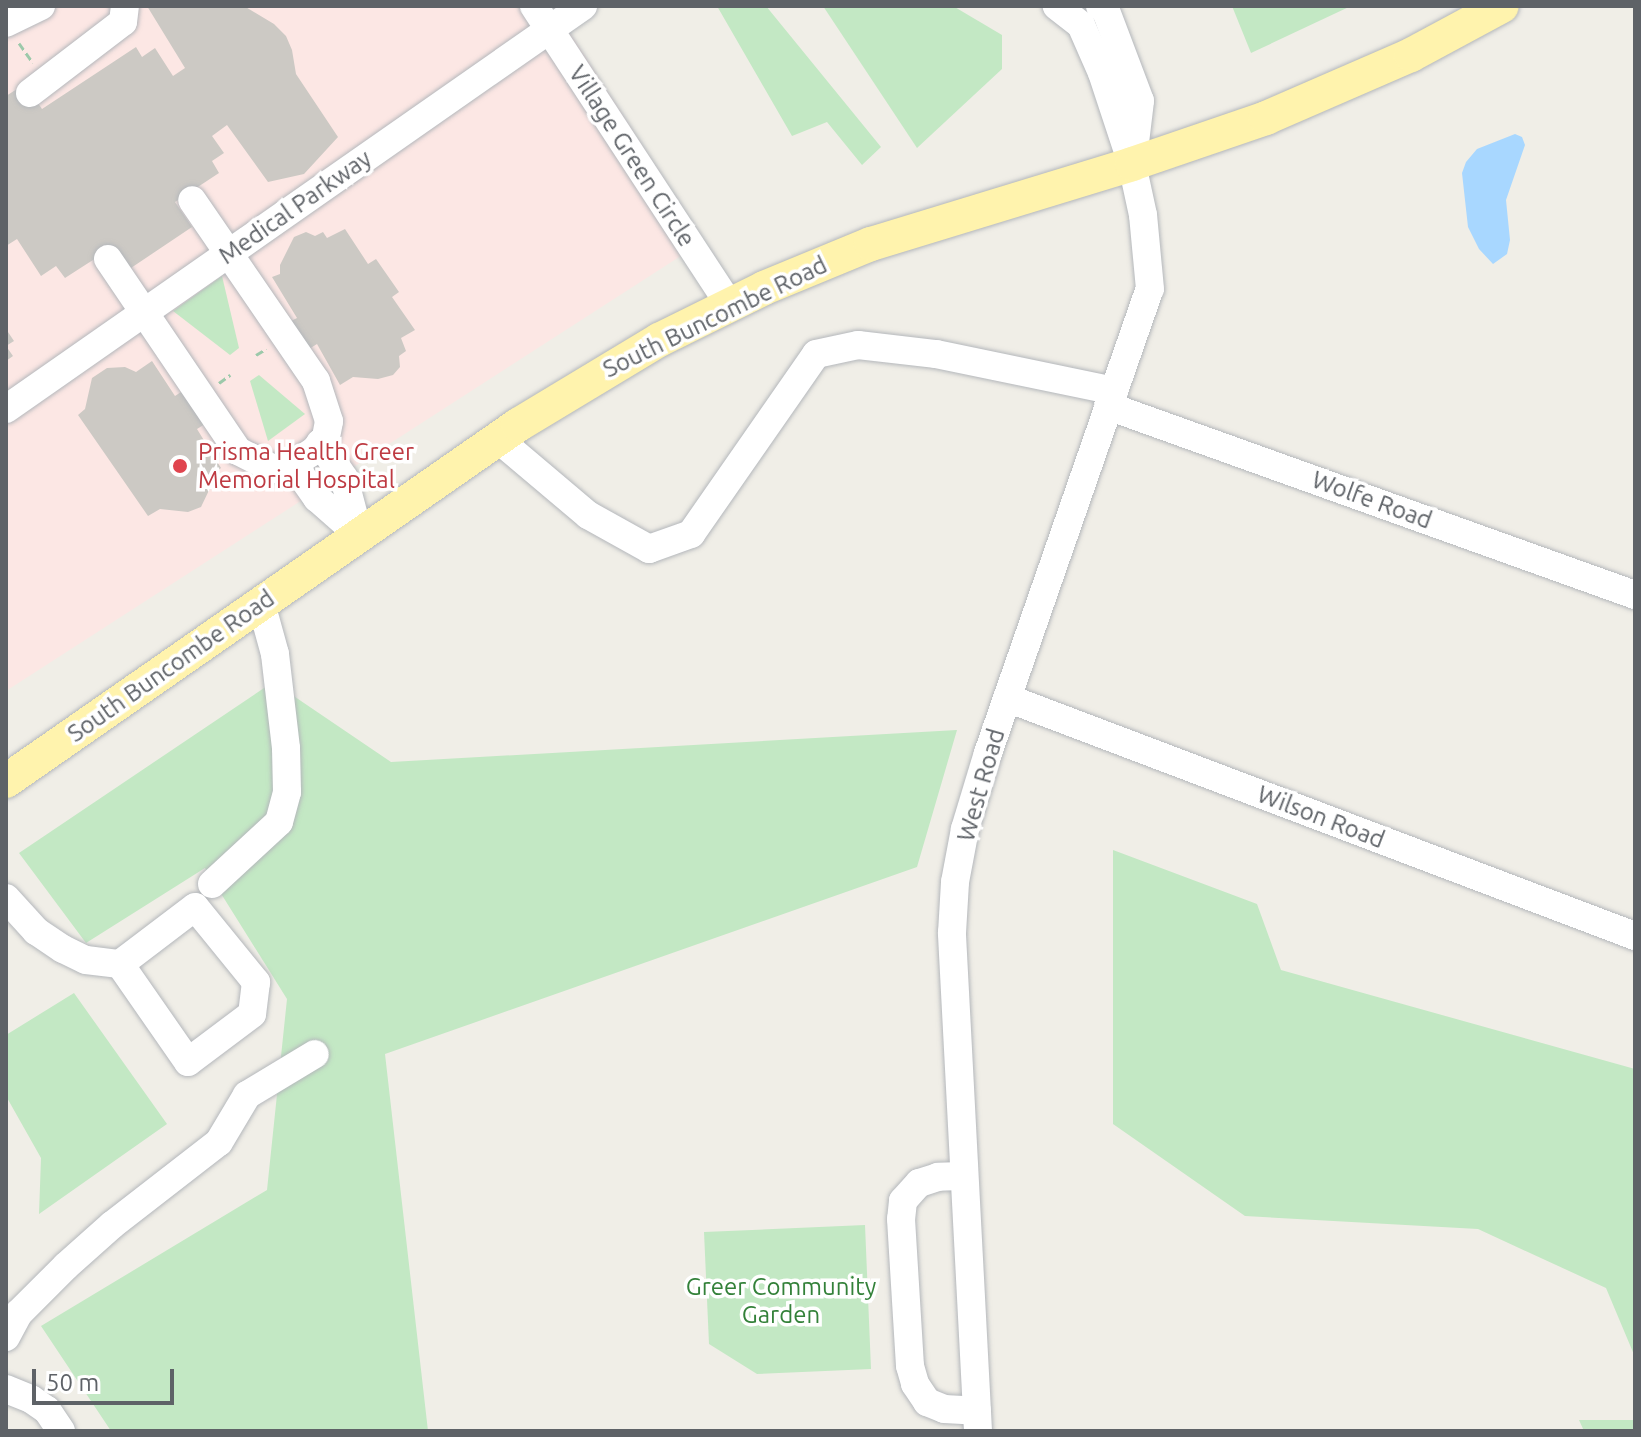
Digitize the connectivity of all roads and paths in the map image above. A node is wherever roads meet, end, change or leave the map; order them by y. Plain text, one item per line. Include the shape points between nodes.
1 (41, 6) edge
2 (125, 6) edge
3 (534, 6) edge
4 (583, 6) edge
5 (1057, 6) edge
6 (1100, 6) edge
7 (1502, 6) edge
8 (9, 28) edge
9 (549, 30) junction
10 (38, 87) joint
11 (1132, 164) junction
12 (192, 200) dead end
13 (228, 254) junction
14 (108, 259) dead end
15 (730, 305) junction
16 (146, 311) junction
17 (1111, 398) junction
18 (6, 409) edge
19 (498, 439) junction
20 (320, 443) junction
21 (293, 464) junction
22 (359, 535) junction
23 (1635, 595) edge
24 (261, 603) junction
25 (1007, 698) junction
26 (6, 781) edge
27 (212, 884) dead end
28 (6, 898) edge
29 (1635, 936) edge
30 (120, 964) junction
31 (315, 1054) dead end
32 (962, 1176) junction
33 (6, 1337) edge
34 (6, 1389) edge
35 (977, 1421) edge
36 (61, 1431) edge

1 - 8 street
2 - 10 street via 123,22
3 - 9 street, Village Green Circle
4 - 9 street, Medical Parkway
5 - 11 street via 1081,25
6 - 11 street via 1140,101
7 - 11 main road, South Buncombe Road via 1342,87
8 - 10 path
9 - 13 street, Medical Parkway
9 - 15 street, Village Green Circle
11 - 15 main road, South Buncombe Road via 871,244
11 - 17 street, West Road via 1150,289
12 - 13 street
13 - 16 street, Medical Parkway
13 - 20 street via 316,381 329,421
14 - 16 street
15 - 19 main road, South Buncombe Road via 612,367
16 - 18 street, Medical Parkway
16 - 21 street via 238,451 274,469
17 - 19 street, Wolfe Road via 936,354 858,345 816,354 691,534 649,549 588,515
17 - 23 street, Wolfe Road
17 - 25 street, West Road
19 - 22 main road, South Buncombe Road
20 - 21 street
20 - 22 street via 344,478
21 - 22 street via 317,498
22 - 24 main road, South Buncombe Road
24 - 26 main road, South Buncombe Road
24 - 27 street via 275,654 287,792 279,822
25 - 29 street, Wilson Road
25 - 32 street, West Road via 965,829 955,882 952,933
28 - 30 street via 36,931 63,949 86,960
30 - 30 street via 188,1062 252,1014 256,982 195,907
31 - 33 street via 247,1095 219,1142 66,1266 19,1313
32 - 35 street, West Road
32 - 35 street via 919,1183 903,1201 901,1219 915,1384 927,1402
34 - 36 street via 47,1410

